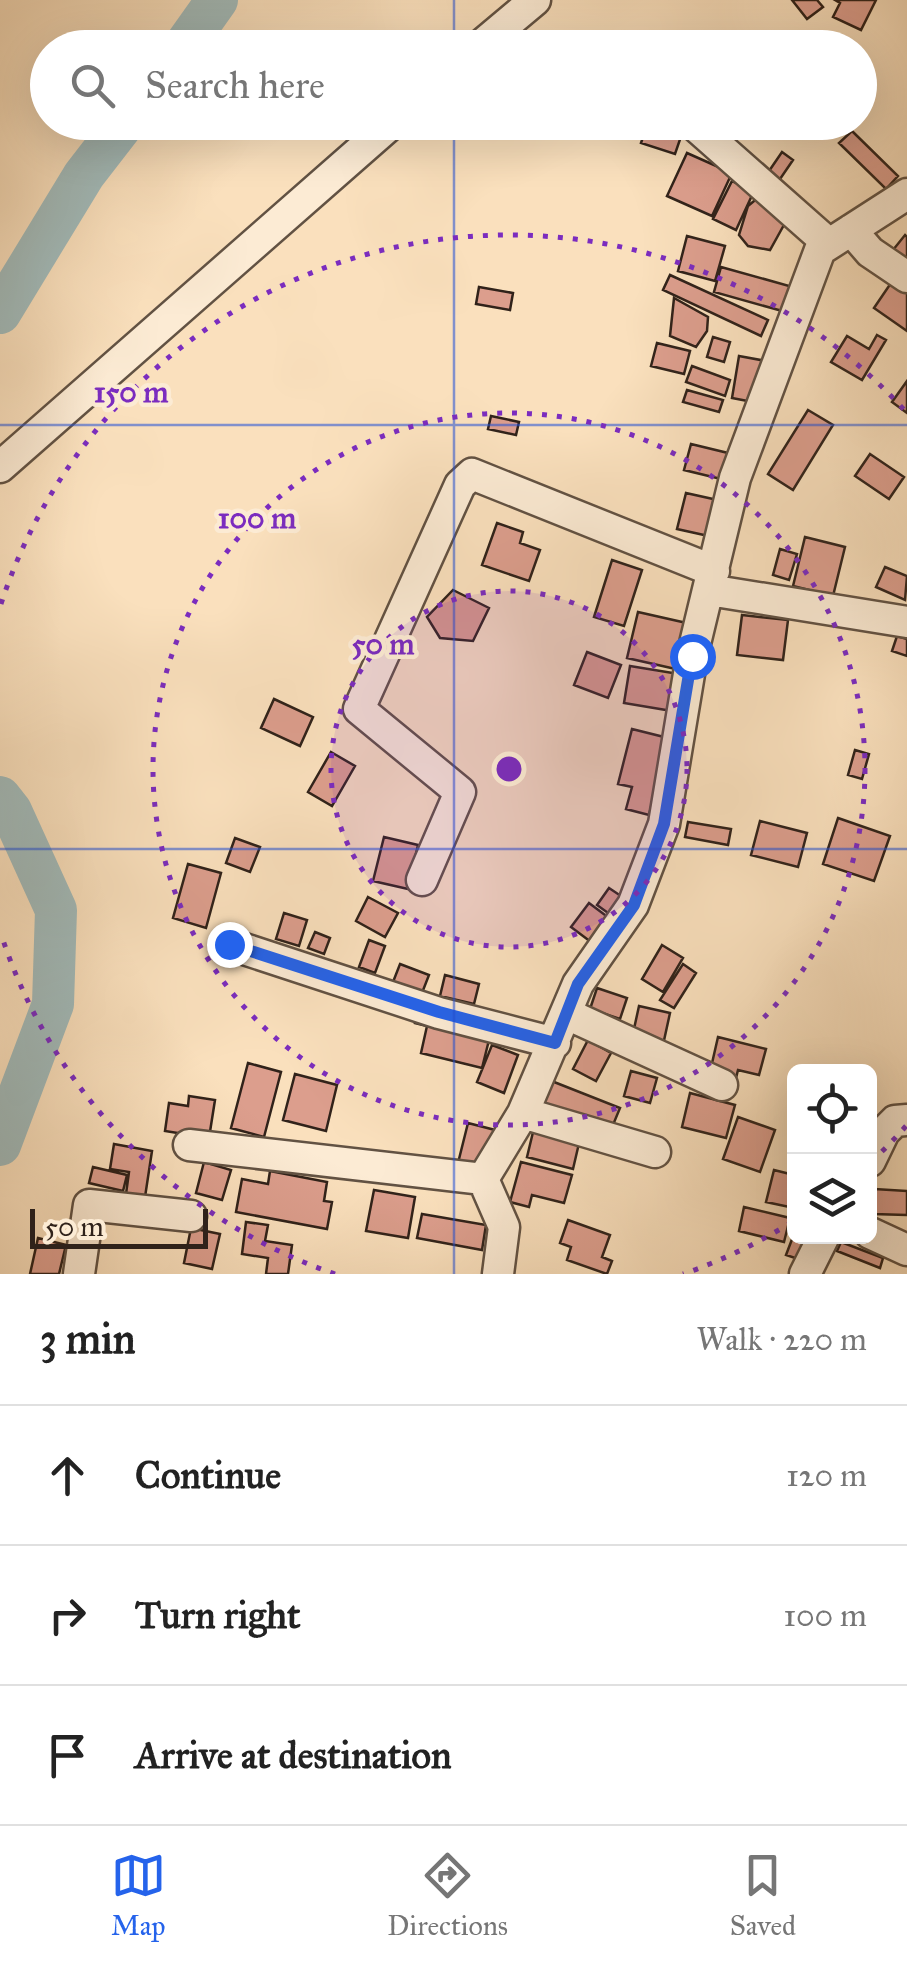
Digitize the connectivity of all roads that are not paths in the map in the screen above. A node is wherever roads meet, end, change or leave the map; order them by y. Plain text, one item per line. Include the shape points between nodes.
1 (535, 0) edge
2 (499, 30) edge
3 (372, 140) edge
4 (714, 140) edge
5 (907, 194) edge
6 (839, 237) junction
7 (907, 276) edge
8 (0, 467) edge
9 (711, 581) junction
10 (907, 622) edge
11 (422, 880) dead end
12 (229, 944) dead end
13 (566, 1014) junction
14 (555, 1043) junction
15 (722, 1085) dead end
16 (523, 1113) junction
17 (907, 1120) edge
18 (189, 1145) dead end
19 (655, 1152) dead end
20 (873, 1154) edge
21 (483, 1179) junction
22 (191, 1216) dead end
23 (877, 1236) edge
24 (820, 1244) edge
25 (907, 1250) edge
26 (79, 1274) edge
27 (498, 1274) edge
28 (806, 1274) edge

1 - 2 street
3 - 8 street
4 - 6 street
5 - 6 street
6 - 7 street
6 - 9 street via 820,250 735,478
9 - 10 street
9 - 11 street via 472,474 460,485 359,710 460,792
9 - 13 street via 664,824 634,905 578,984
12 - 14 street
13 - 14 street
13 - 15 street
14 - 16 street
16 - 19 street
16 - 21 street
17 - 20 street via 895,1120
18 - 21 street
21 - 27 street via 504,1227
22 - 26 street via 89,1205
23 - 25 street
24 - 28 street

